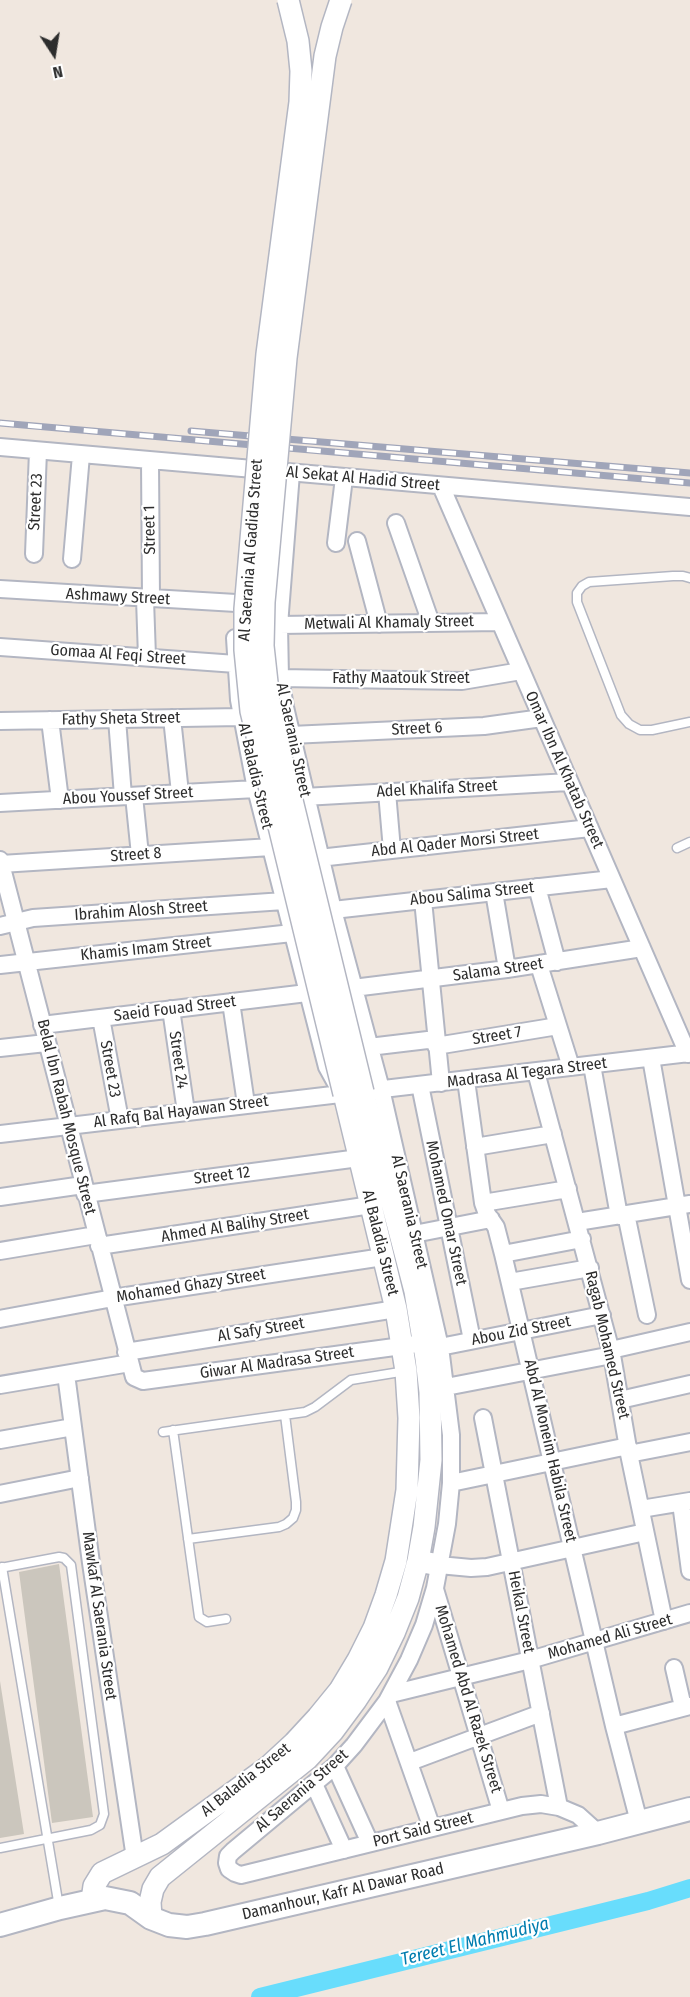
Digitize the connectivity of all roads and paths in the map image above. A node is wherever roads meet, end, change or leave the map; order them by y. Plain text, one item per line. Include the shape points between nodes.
1 (288, 0) edge
2 (341, 0) edge
3 (0, 447) edge
4 (38, 451) junction
5 (81, 455) junction
6 (150, 461) junction
7 (247, 469) junction
8 (291, 473) junction
9 (344, 478) junction
10 (441, 486) junction
11 (690, 507) edge
12 (396, 523) dead end
13 (357, 541) dead end
14 (336, 543) dead end
15 (34, 554) dead end
16 (72, 559) dead end
17 (690, 578) edge
18 (0, 589) edge
19 (148, 599) junction
20 (236, 603) junction
21 (500, 622) junction
22 (431, 623) junction
23 (379, 624) junction
24 (279, 625) junction
25 (0, 647) edge
26 (147, 657) junction
27 (236, 664) junction
28 (521, 670) junction
29 (280, 678) junction
30 (241, 717) junction
31 (172, 718) junction
32 (542, 718) junction
33 (117, 719) junction
34 (50, 720) junction
35 (0, 721) edge
36 (690, 722) edge
37 (291, 735) junction
38 (569, 782) junction
39 (256, 789) junction
40 (387, 792) junction
41 (180, 793) junction
42 (129, 796) junction
43 (304, 797) junction
44 (60, 800) junction
45 (0, 803) edge
46 (590, 828) junction
47 (690, 842) edge
48 (271, 847) junction
49 (677, 848) dead end
50 (392, 850) junction
51 (140, 855) junction
52 (320, 858) junction
53 (1, 862) edge
54 (612, 879) junction
55 (537, 887) junction
56 (4, 889) edge
57 (494, 892) junction
58 (423, 900) junction
59 (284, 901) junction
60 (333, 910) junction
61 (8, 924) edge
62 (292, 933) junction
63 (642, 948) junction
64 (26, 962) junction
65 (557, 962) junction
66 (538, 964) junction
67 (0, 965) edge
68 (507, 969) junction
69 (430, 979) junction
70 (353, 988) junction
71 (307, 993) junction
72 (231, 1002) junction
73 (171, 1009) junction
74 (101, 1018) junction
75 (42, 1024) junction
76 (558, 1026) junction
77 (46, 1043) junction
78 (436, 1043) junction
79 (369, 1047) junction
80 (0, 1048) edge
81 (689, 1053) edge
82 (651, 1058) junction
83 (592, 1065) junction
84 (572, 1068) junction
85 (536, 1072) junction
86 (466, 1080) junction
87 (441, 1083) junction
88 (420, 1085) junction
89 (363, 1092) junction
90 (246, 1104) junction
91 (186, 1112) junction
92 (120, 1120) junction
93 (68, 1126) junction
94 (0, 1134) edge
95 (553, 1134) junction
96 (475, 1147) junction
97 (359, 1158) junction
98 (84, 1189) junction
99 (568, 1189) junction
100 (0, 1197) edge
101 (483, 1203) junction
102 (371, 1205) junction
103 (683, 1205) edge
104 (623, 1215) junction
105 (491, 1219) junction
106 (577, 1222) junction
107 (449, 1227) junction
108 (414, 1234) junction
109 (582, 1239) junction
110 (98, 1241) junction
111 (0, 1251) edge
112 (503, 1254) junction
113 (383, 1257) junction
114 (590, 1268) junction
115 (690, 1280) edge
116 (510, 1282) junction
117 (112, 1298) junction
118 (396, 1309) junction
119 (602, 1315) junction
120 (647, 1315) dead end
121 (0, 1319) edge
122 (522, 1331) junction
123 (690, 1332) edge
124 (472, 1340) junction
125 (432, 1345) junction
126 (403, 1346) junction
127 (611, 1353) junction
128 (129, 1363) junction
129 (531, 1370) junction
130 (406, 1371) junction
131 (66, 1374) junction
132 (690, 1384) edge
133 (0, 1385) edge
134 (446, 1387) junction
135 (620, 1400) junction
136 (285, 1415) junction
137 (483, 1418) dead end
138 (73, 1427) junction
139 (173, 1430) junction
140 (163, 1432) dead end
141 (0, 1440) edge
142 (690, 1442) edge
143 (629, 1450) junction
144 (553, 1462) junction
145 (494, 1474) junction
146 (80, 1478) junction
147 (451, 1483) junction
148 (0, 1494) edge
149 (685, 1502) edge
150 (640, 1509) junction
151 (645, 1532) junction
152 (188, 1539) junction
153 (572, 1548) junction
154 (418, 1561) junction
155 (511, 1562) junction
156 (439, 1565) junction
157 (1, 1568) edge
158 (690, 1571) edge
159 (435, 1588) junction
160 (690, 1613) edge
161 (226, 1619) dead end
162 (664, 1621) junction
163 (594, 1643) junction
164 (530, 1660) junction
165 (674, 1668) dead end
166 (461, 1677) junction
167 (389, 1697) junction
168 (687, 1707) edge
169 (541, 1713) junction
170 (614, 1726) junction
171 (479, 1737) junction
172 (410, 1762) junction
173 (335, 1766) junction
174 (314, 1784) junction
175 (559, 1807) junction
176 (690, 1809) edge
177 (501, 1811) junction
178 (639, 1822) junction
179 (432, 1828) junction
180 (598, 1833) junction
181 (48, 1839) junction
182 (370, 1843) junction
183 (0, 1848) edge
184 (344, 1850) junction
185 (135, 1858) junction
186 (241, 1875) joint
187 (92, 1899) junction
188 (60, 1908) junction
189 (151, 1918) junction
190 (0, 1925) edge

1 - 89 street, Al Saerania Al Gadida Street, bridge via 298,41 300,102 267,354 245,609 245,650 251,711
2 - 89 street, Al Saerania Al Gadida Street, bridge via 325,56 286,358 263,646 270,710
3 - 4 street, Al Sekat Al Hadid Street
4 - 5 street, Al Sekat Al Hadid Street
4 - 15 street, Street 23
5 - 6 street, Al Sekat Al Hadid Street
5 - 16 street
6 - 7 street, Al Sekat Al Hadid Street
6 - 19 street, Street 1
7 - 8 street, Al Sekat Al Hadid Street
7 - 20 street, Al Baladia Street
8 - 9 street, Al Sekat Al Hadid Street
8 - 24 street, Al Saerania Street
9 - 10 street, Al Sekat Al Hadid Street
9 - 14 street
10 - 11 street, Al Sekat Al Hadid Street
10 - 21 street, Omar Ibn Al Khatab Street
12 - 22 street
13 - 23 street
17 - 36 lane via 589,582 577,593 577,602 621,715 640,730
18 - 19 street, Ashmawy Street
19 - 20 street, Ashmawy Street
19 - 26 street, Street 1
20 - 27 street, Al Baladia Street
21 - 22 street, Metwali Al Khamaly Street
21 - 28 street, Omar Ibn Al Khatab Street
22 - 23 street, Metwali Al Khamaly Street
23 - 24 street, Metwali Al Khamaly Street
24 - 29 street, Al Saerania Street
25 - 26 street, Gomaa Al Feqi Street
26 - 27 street, Gomaa Al Feqi Street
27 - 30 street, Al Baladia Street
28 - 29 street, Fathy Maatouk Street via 462,681
28 - 32 street, Omar Ibn Al Khatab Street
29 - 37 street, Al Saerania Street
30 - 31 street, Fathy Sheta Street
30 - 39 street, Al Baladia Street
31 - 33 street, Fathy Sheta Street
31 - 41 street
32 - 37 street, Street 6 via 484,726
32 - 38 street, Omar Ibn Al Khatab Street
33 - 34 street, Fathy Sheta Street
33 - 42 street
34 - 35 street, Fathy Sheta Street
34 - 44 street
37 - 43 street, Al Saerania Street
38 - 40 street, Adel Khalifa Street
38 - 46 street, Omar Ibn Al Khatab Street
39 - 41 street, Abou Youssef Street
39 - 48 street, Al Baladia Street
40 - 43 street, Adel Khalifa Street
40 - 50 street
41 - 42 street, Abou Youssef Street
42 - 44 street, Abou Youssef Street
42 - 51 street
43 - 52 street, Al Saerania Street
44 - 45 street, Abou Youssef Street
46 - 50 street, Abd Al Qader Morsi Street
46 - 54 street, Omar Ibn Al Khatab Street
47 - 49 lane
48 - 51 street, Street 8
48 - 59 street, Al Baladia Street
50 - 52 street, Abd Al Qader Morsi Street
51 - 53 street, Street 8
52 - 60 street, Al Saerania Street
53 - 56 street, Belal Ibn Rabah Mosque Street
54 - 55 street, Abou Salima Street
54 - 63 street, Omar Ibn Al Khatab Street
55 - 57 street, Abou Salima Street
55 - 65 street
56 - 61 street, Belal Ibn Rabah Mosque Street
57 - 58 street, Abou Salima Street
57 - 68 street
58 - 60 street, Abou Salima Street
58 - 69 street
59 - 61 street, Ibrahim Alosh Street via 33,918
59 - 62 street, Al Baladia Street
60 - 70 street, Al Saerania Street
61 - 64 street, Belal Ibn Rabah Mosque Street
62 - 64 street, Khamis Imam Street
62 - 71 street, Al Baladia Street
63 - 65 street, Salama Street
63 - 81 street, Omar Ibn Al Khatab Street
64 - 67 street, Khamis Imam Street
64 - 75 street, Belal Ibn Rabah Mosque Street
65 - 66 street, Salama Street
66 - 68 street, Salama Street
66 - 76 street
68 - 69 street, Salama Street
69 - 70 street, Salama Street
69 - 78 street
70 - 79 street, Al Saerania Street
71 - 72 street, Saeid Fouad Street
71 - 89 street, Al Baladia Street via 329,1075
72 - 73 street, Saeid Fouad Street
72 - 90 street
73 - 74 street, Saeid Fouad Street
73 - 91 street, Street 24
74 - 75 street, Saeid Fouad Street
74 - 92 street, Street 23
75 - 77 street, Belal Ibn Rabah Mosque Street
76 - 78 street, Street 7
76 - 84 street
77 - 80 street
77 - 93 street, Belal Ibn Rabah Mosque Street
78 - 79 street, Street 7
78 - 87 street
79 - 89 street, Al Saerania Street
81 - 82 street, Madrasa Al Tegara Street
82 - 83 street, Madrasa Al Tegara Street
82 - 103 street
83 - 84 street, Madrasa Al Tegara Street
83 - 104 street
84 - 85 street, Madrasa Al Tegara Street
85 - 86 street, Madrasa Al Tegara Street
85 - 95 street, Ragab Mohamed Street
86 - 87 street, Madrasa Al Tegara Street
86 - 96 street, Abd Al Moneim Habila Street
87 - 88 street, Madrasa Al Tegara Street
88 - 89 street, Madrasa Al Tegara Street
88 - 107 street, Mohamed Omar Street
89 - 90 street, Al Rafq Bal Hayawan Street
89 - 97 street, Al Baladia Street
89 - 108 street, Al Saerania Street
89 - 125 street, Al Baladia Street
90 - 91 street, Al Rafq Bal Hayawan Street
91 - 92 street, Al Rafq Bal Hayawan Street
92 - 93 street, Al Rafq Bal Hayawan Street
93 - 94 street, Al Rafq Bal Hayawan Street
93 - 98 street, Belal Ibn Rabah Mosque Street
95 - 96 street
95 - 99 street, Ragab Mohamed Street
96 - 101 street, Abd Al Moneim Habila Street
97 - 98 street, Street 12
97 - 102 street, Al Baladia Street
98 - 100 street, Street 12
98 - 110 street, Belal Ibn Rabah Mosque Street
99 - 101 street
99 - 106 street, Ragab Mohamed Street
101 - 105 street, Abd Al Moneim Habila Street
102 - 110 street, Ahmed Al Balihy Street
102 - 113 street, Al Baladia Street
103 - 104 street
103 - 115 street
104 - 106 street
104 - 120 street
105 - 107 street
105 - 112 street, Abd Al Moneim Habila Street
106 - 109 street, Ragab Mohamed Street
107 - 108 street
107 - 124 street, Mohamed Omar Street
108 - 125 street, Al Saerania Street
109 - 112 street
109 - 114 street, Ragab Mohamed Street
110 - 111 street, Ahmed Al Balihy Street
110 - 117 street, Belal Ibn Rabah Mosque Street
112 - 116 street, Abd Al Moneim Habila Street
113 - 117 street, Mohamed Ghazy Street
113 - 118 street, Al Baladia Street
114 - 116 street
114 - 119 street, Ragab Mohamed Street
116 - 122 street, Abd Al Moneim Habila Street
117 - 121 street, Mohamed Ghazy Street
117 - 128 street, Belal Ibn Rabah Mosque Street
118 - 126 street, Al Baladia Street
118 - 128 street, Al Safy Street
119 - 122 street, Abou Zid Street
119 - 127 street, Ragab Mohamed Street
122 - 124 street, Abou Zid Street
122 - 129 street, Abd Al Moneim Habila Street
123 - 127 street
124 - 125 street, Abou Zid Street
125 - 126 street, Giwar Al Madrasa Street
125 - 134 street, Al Saerania Street
125 - 154 street, Al Baladia Street via 430,1460
126 - 128 street, Giwar Al Madrasa Street via 144,1381 137,1379
126 - 130 street, Al Baladia Street
127 - 129 street
127 - 135 street, Ragab Mohamed Street
128 - 131 street, Al Safy Street
129 - 134 street
129 - 144 street, Abd Al Moneim Habila Street
130 - 136 lane via 351,1380 310,1410
130 - 185 street, Al Baladia Street via 409,1454 403,1526 386,1595 358,1660 326,1708 268,1767 162,1844
131 - 133 street, Al Safy Street
131 - 138 street, Mawkaf Al Saerania Street
132 - 135 street
134 - 147 street, Al Saerania Street
135 - 143 street, Ragab Mohamed Street
136 - 139 lane
136 - 152 lane via 296,1502 293,1518 279,1527
137 - 145 street, Heikal Street
138 - 141 street
138 - 146 street, Mawkaf Al Saerania Street
139 - 140 lane
139 - 152 lane
142 - 143 street
143 - 144 street
143 - 150 street, Ragab Mohamed Street
144 - 145 street
144 - 153 street, Abd Al Moneim Habila Street
145 - 147 street
145 - 155 street, Heikal Street
146 - 148 street
146 - 185 street, Mawkaf Al Saerania Street
147 - 156 street, Al Saerania Street
149 - 150 street
149 - 158 street
150 - 151 street, Ragab Mohamed Street
151 - 153 street
151 - 162 street, Ragab Mohamed Street
152 - 161 lane via 199,1617 207,1622
153 - 155 street
153 - 163 street, Abd Al Moneim Habila Street
154 - 156 street
154 - 189 street, Al Baladia Street via 408,1598 377,1668 333,1731 306,1759 160,1877 153,1888
155 - 156 street via 471,1568
155 - 164 street, Heikal Street
156 - 159 street, Al Saerania Street
157 - 181 lane
157 - 181 lane via 59,1557 69,1561 73,1570 104,1814 96,1828
159 - 166 street, Mohamed Abd Al Razek Street
159 - 167 street, Al Saerania Street via 424,1625
160 - 162 street, Mohamed Ali Street
162 - 163 street, Mohamed Ali Street
163 - 164 street, Mohamed Ali Street
163 - 170 street, Abd Al Moneim Habila Street
164 - 166 street, Mohamed Ali Street
164 - 169 street, Heikal Street
165 - 168 street
166 - 167 street, Mohamed Ali Street
166 - 171 street, Mohamed Abd Al Razek Street
167 - 172 street
167 - 173 street, Al Saerania Street
168 - 170 street
169 - 171 street
169 - 175 street, Heikal Street
170 - 178 street, Abd Al Moneim Habila Street
171 - 172 street
171 - 177 street, Mohamed Abd Al Razek Street
172 - 179 street
173 - 174 street, Al Saerania Street
173 - 182 street
174 - 184 street
174 - 186 street, Al Saerania Street via 228,1856 230,1869
175 - 177 street, Port Said Street via 541,1804
175 - 180 street, Port Said Street via 578,1815
176 - 178 main road, Damanhour, Kafr Al Dawar Road
177 - 179 street, Port Said Street
178 - 180 main road, Damanhour, Kafr Al Dawar Road
179 - 182 street, Port Said Street
180 - 189 main road, Damanhour, Kafr Al Dawar Road via 205,1924 169,1925
181 - 183 lane
181 - 188 lane
182 - 184 street, Port Said Street
184 - 186 street, Port Said Street
185 - 187 street, Al Baladia Street via 102,1873
187 - 188 main road, Damanhour, Kafr Al Dawar Road
187 - 189 main road, Damanhour, Kafr Al Dawar Road via 118,1899
188 - 190 main road, Damanhour, Kafr Al Dawar Road

